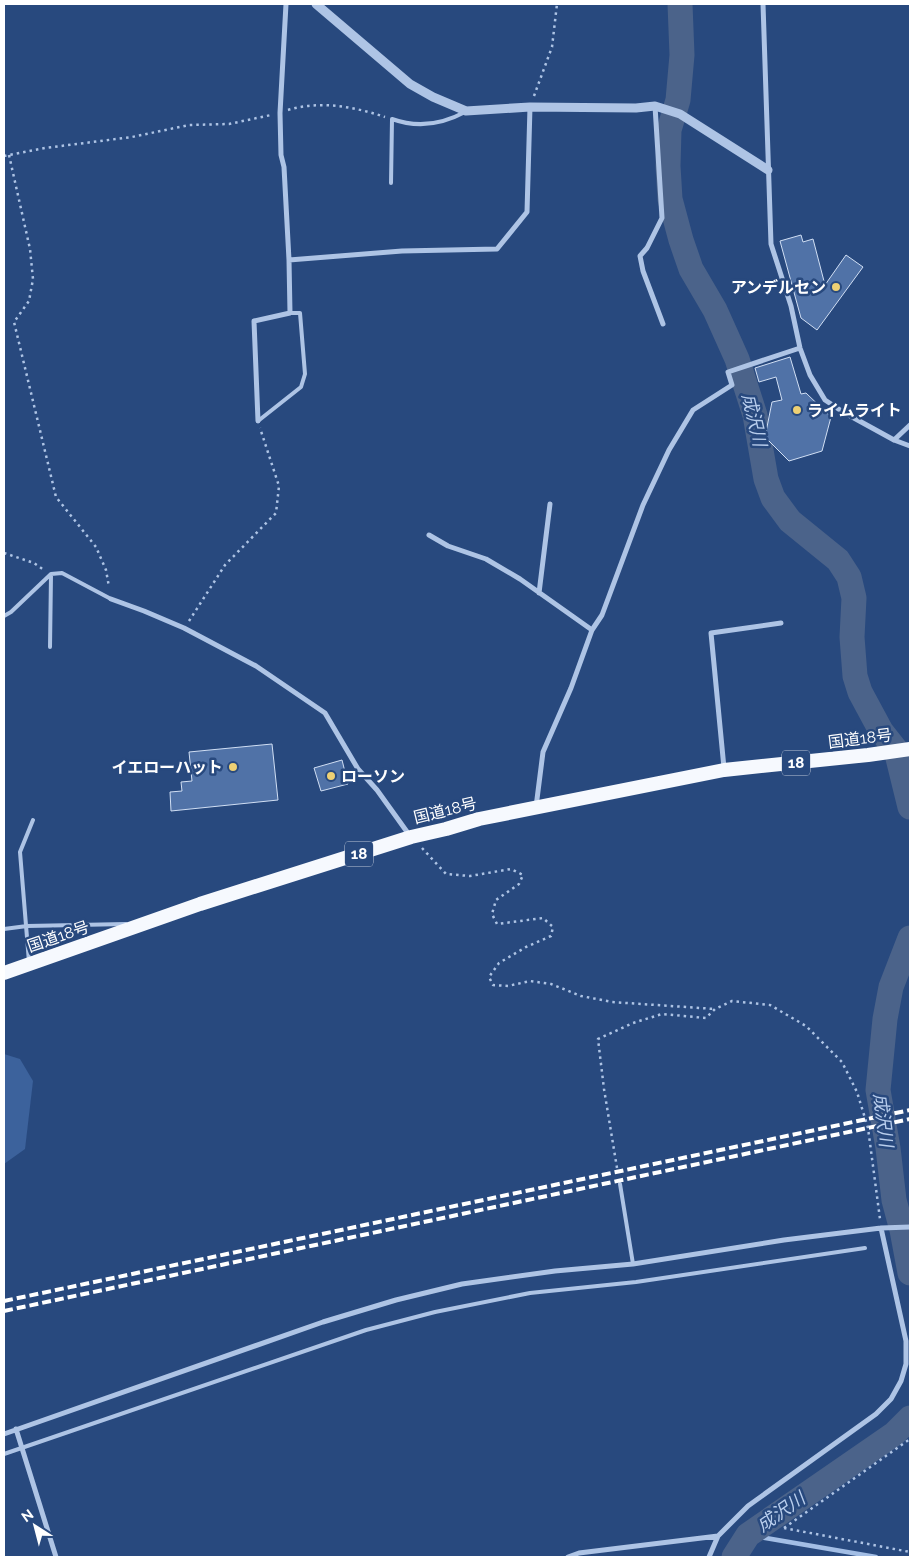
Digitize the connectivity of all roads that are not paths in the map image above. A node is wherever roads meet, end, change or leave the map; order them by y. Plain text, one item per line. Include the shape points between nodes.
1 (286, 4) edge
2 (316, 4) edge
3 (763, 4) edge
4 (530, 107) junction
5 (659, 108) junction
6 (466, 111) junction
7 (768, 170) junction
8 (391, 183) dead end
9 (289, 260) junction
10 (290, 313) junction
11 (663, 324) dead end
12 (800, 348) junction
13 (258, 421) joint
14 (910, 425) edge
15 (894, 440) junction
16 (910, 446) edge
17 (550, 504) dead end
18 (429, 535) dead end
19 (51, 574) junction
20 (539, 593) junction
21 (110, 599) joint
22 (4, 616) edge
23 (782, 623) dead end
24 (592, 630) junction
25 (50, 647) dead end
26 (910, 749) edge
27 (724, 770) junction
28 (536, 808) junction
29 (33, 820) dead end
30 (411, 836) junction
31 (143, 924) junction
32 (27, 926) junction
33 (4, 929) edge
34 (29, 964) junction
35 (4, 973) edge
36 (620, 1184) dead end
37 (910, 1227) edge
38 (881, 1228) junction
39 (865, 1248) dead end
40 (633, 1264) junction
41 (16, 1429) junction
42 (4, 1434) edge
43 (22, 1448) junction
44 (4, 1454) edge
45 (718, 1536) junction
46 (56, 1557) edge
47 (568, 1557) edge
48 (709, 1557) edge

1 - 9 street via 280,113
2 - 6 street via 410,84
3 - 7 street
4 - 5 street
4 - 6 street
4 - 9 street via 527,212 497,249 402,251
5 - 7 street via 680,114
5 - 11 street via 662,218 640,256
6 - 8 lane via 449,121 426,126 392,119
7 - 12 street via 771,244
9 - 10 street
10 - 13 street via 254,321
10 - 13 lane via 300,313 305,374 302,387
12 - 15 street via 810,376 826,400
12 - 24 street via 728,372 732,385 693,410 669,450 643,505 602,615
14 - 15 street
15 - 16 street
17 - 20 street
18 - 20 street via 448,546 486,559
19 - 21 lane via 62,574
19 - 22 lane
19 - 25 lane
20 - 24 street
21 - 30 street via 184,628 256,666 325,713 358,769
23 - 27 street via 711,633
24 - 28 street via 543,752
26 - 27 highway, 国道18号 / 18
27 - 28 highway, 国道18号 / 18
28 - 30 highway, 国道18号 / 18
29 - 32 lane via 20,852
30 - 31 highway, 国道18号 / 18
31 - 32 lane
31 - 34 highway, 国道18号 / 18
32 - 33 lane
32 - 34 lane
34 - 35 highway, 国道18号 / 18
36 - 40 lane
37 - 38 street
38 - 40 street
38 - 45 street via 906,1341 906,1364 898,1387 876,1414 748,1506
39 - 43 lane via 636,1282 530,1292 436,1312 366,1330
40 - 41 street via 462,1284 396,1300 323,1322
41 - 42 street
41 - 43 street
43 - 44 lane
43 - 46 street
45 - 47 street
45 - 48 street

